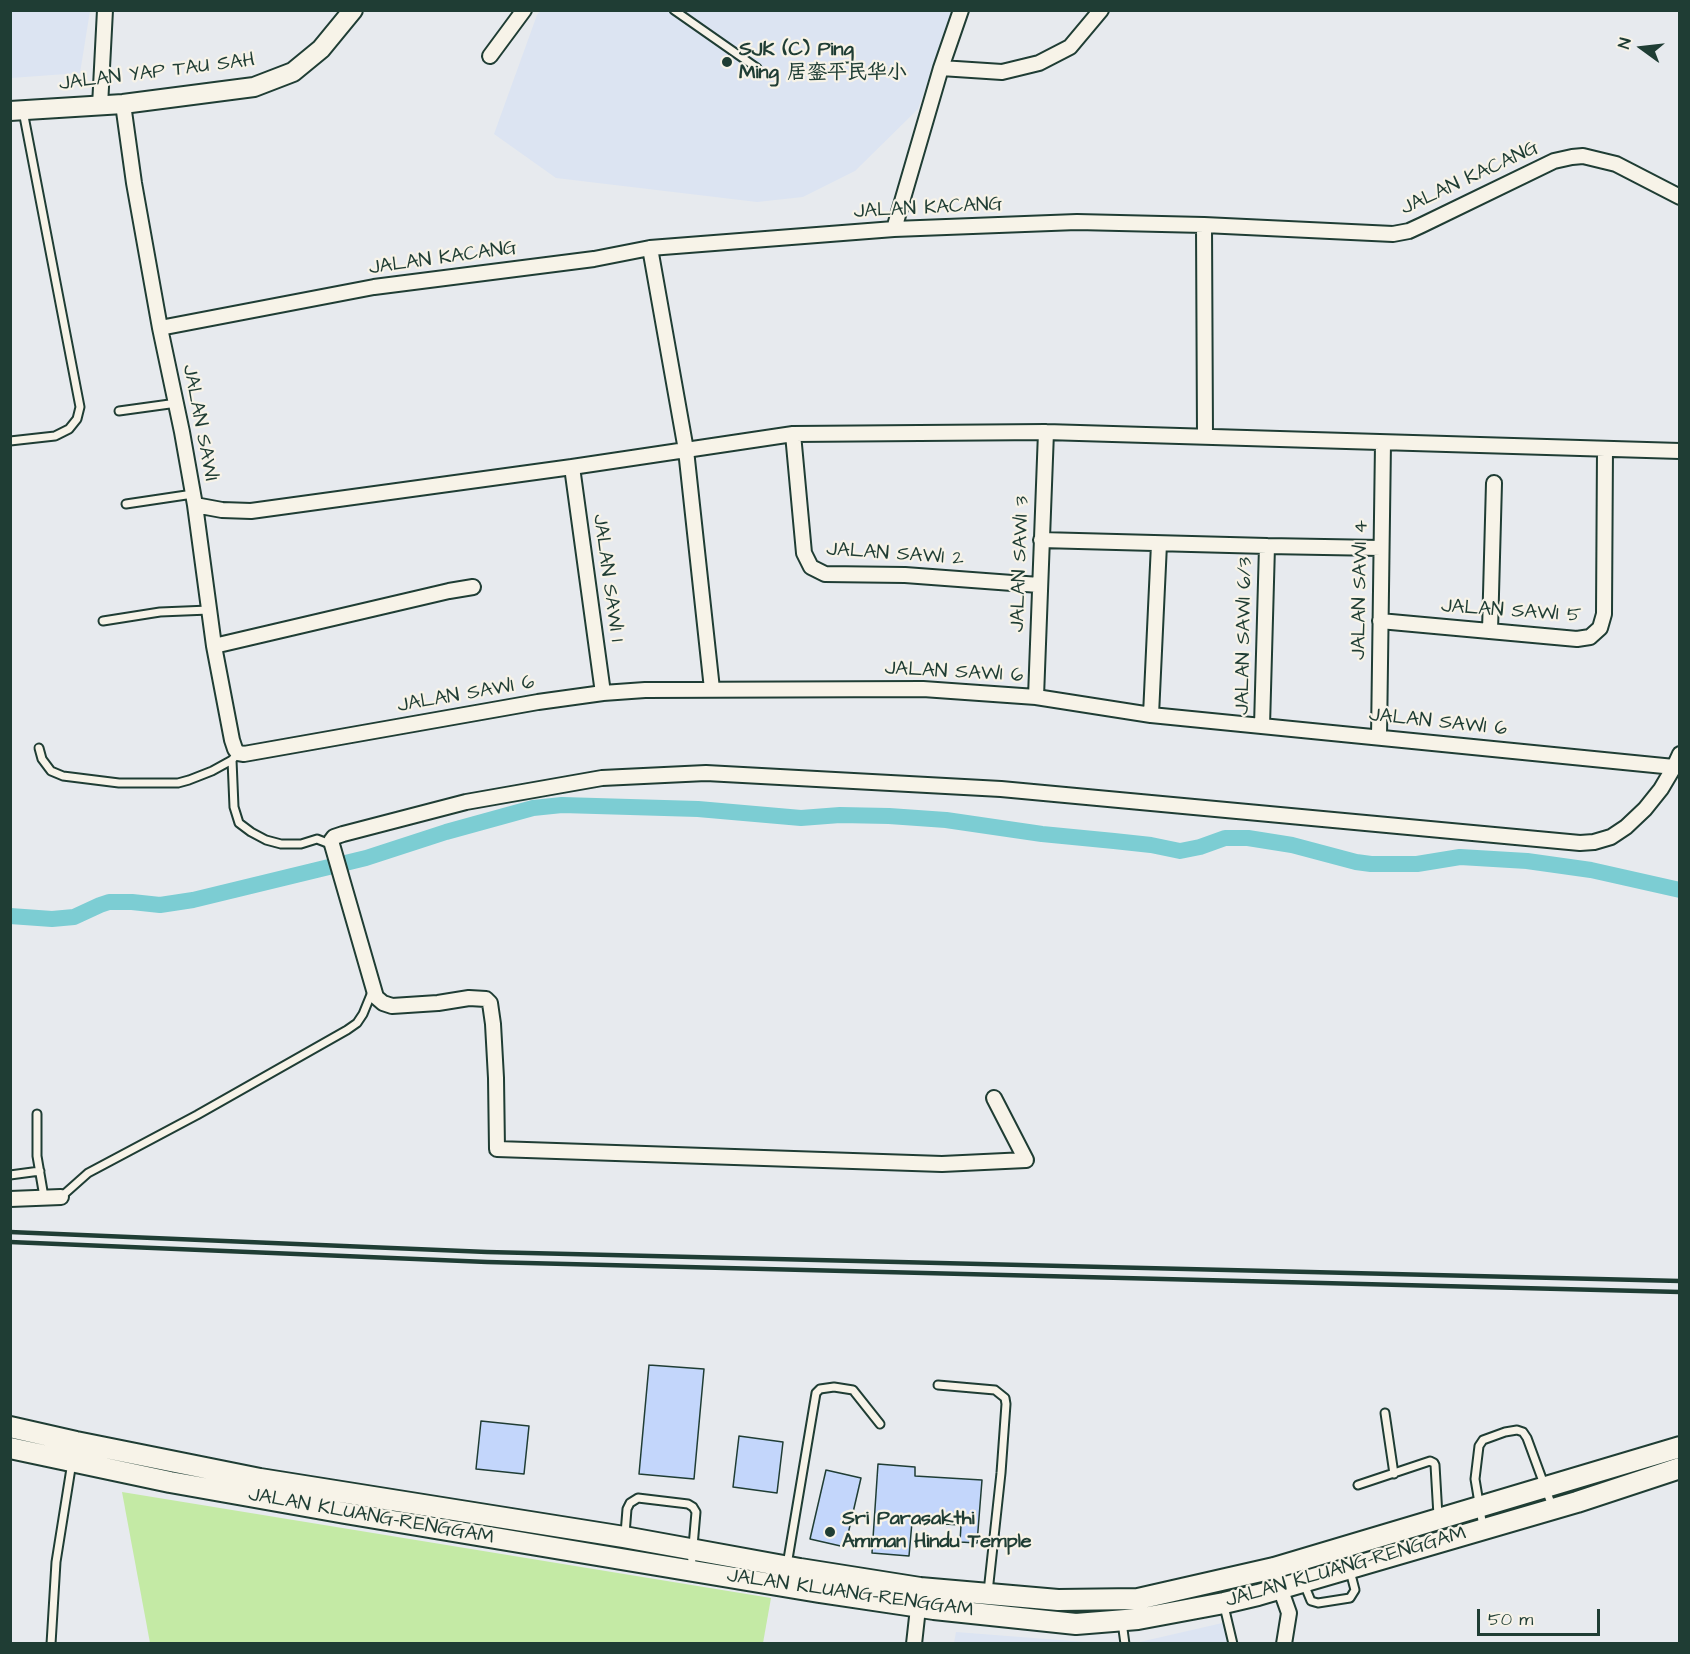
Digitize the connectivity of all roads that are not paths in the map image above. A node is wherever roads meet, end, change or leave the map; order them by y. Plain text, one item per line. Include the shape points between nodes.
1 (105, 10) edge
2 (353, 10) edge
3 (524, 10) edge
4 (674, 10) edge
5 (961, 10) edge
6 (1101, 10) edge
7 (490, 56) dead end
8 (757, 68) dead end
9 (941, 68) junction
10 (123, 104) junction
11 (100, 106) junction
12 (17, 111) edge
13 (1680, 197) edge
14 (1204, 225) junction
15 (894, 229) junction
16 (650, 248) junction
17 (160, 328) junction
18 (177, 403) junction
19 (119, 411) dead end
20 (1046, 432) junction
21 (793, 434) junction
22 (1204, 436) junction
23 (10, 441) edge
24 (1383, 443) junction
25 (1605, 449) junction
26 (686, 450) junction
27 (1680, 451) edge
28 (572, 467) junction
29 (1494, 483) dead end
30 (194, 500) junction
31 (126, 504) dead end
32 (1041, 540) junction
33 (1158, 544) junction
34 (1267, 546) junction
35 (1381, 548) junction
36 (1039, 585) junction
37 (473, 587) dead end
38 (209, 609) junction
39 (103, 621) dead end
40 (1380, 621) junction
41 (1490, 631) junction
42 (214, 646) junction
43 (712, 689) junction
44 (603, 693) junction
45 (1036, 697) junction
46 (1151, 715) junction
47 (1263, 726) junction
48 (1379, 737) junction
49 (39, 748) dead end
50 (235, 754) junction
51 (1677, 761) edge
52 (332, 848) junction
53 (373, 990) junction
54 (994, 1098) dead end
55 (37, 1114) dead end
56 (40, 1171) junction
57 (10, 1175) edge
58 (44, 1197) junction
59 (61, 1197) joint
60 (10, 1199) edge
61 (938, 1384) dead end
62 (1385, 1413) dead end
63 (880, 1424) dead end
64 (10, 1427) edge
65 (76, 1442) junction
66 (1680, 1447) edge
67 (10, 1448) edge
68 (72, 1462) junction
69 (1680, 1468) edge
70 (1394, 1474) junction
71 (1358, 1485) dead end
72 (1546, 1488) junction
73 (1479, 1507) junction
74 (1553, 1509) junction
75 (1438, 1519) junction
76 (1483, 1529) junction
77 (624, 1537) junction
78 (693, 1549) junction
79 (1274, 1568) junction
80 (1349, 1569) junction
81 (691, 1570) junction
82 (785, 1576) junction
83 (1303, 1582) junction
84 (1280, 1588) junction
85 (988, 1594) junction
86 (919, 1597) junction
87 (1224, 1603) junction
88 (1122, 1621) junction
89 (51, 1644) edge
90 (914, 1644) edge
91 (1125, 1644) edge
92 (1233, 1644) edge
93 (1284, 1644) edge

1 - 11 street
2 - 10 street, JALAN YAP TAU SAH via 321,49 292,72 254,87
3 - 7 street
4 - 8 lane
5 - 9 street
6 - 9 street via 1070,46 1039,63 1002,72
9 - 15 street
10 - 11 street, JALAN YAP TAU SAH
10 - 17 street, JALAN SAWI
11 - 12 street, JALAN YAP TAU SAH
12 - 23 lane via 80,407 69,429 55,436
13 - 14 street, JALAN KACANG via 1616,164 1583,156 1554,161 1416,228 1393,234
14 - 15 street, JALAN KACANG via 1077,222
14 - 22 street
15 - 16 street, JALAN KACANG
16 - 17 street, JALAN KACANG via 594,259 374,287
16 - 26 street
17 - 18 street, JALAN SAWI
18 - 19 lane
18 - 30 street, JALAN SAWI
20 - 21 street
20 - 22 street
20 - 32 street, JALAN SAWI 3
21 - 26 street
21 - 36 street, JALAN SAWI 2 via 804,553 811,567 825,574 905,575
22 - 24 street
24 - 25 street
24 - 35 street, JALAN SAWI 4
25 - 27 street
25 - 41 street, JALAN SAWI 5 via 1604,614 1600,628 1590,637 1577,639
26 - 28 street
26 - 43 street
28 - 30 street via 251,511 222,510
28 - 44 street, JALAN SAWI 1
29 - 41 street
30 - 31 lane
30 - 38 street, JALAN SAWI
32 - 33 street
32 - 36 street, JALAN SAWI 3
33 - 34 street
33 - 46 street
34 - 35 street
34 - 47 street, JALAN SAWI 6/3
35 - 40 street, JALAN SAWI 4
36 - 45 street, JALAN SAWI 3
37 - 42 street
38 - 39 lane
38 - 42 street, JALAN SAWI
40 - 41 street, JALAN SAWI 5
40 - 48 street, JALAN SAWI 4
42 - 50 street, JALAN SAWI
43 - 44 street, JALAN SAWI 6
43 - 45 street, JALAN SAWI 6 via 923,689
44 - 50 street, JALAN SAWI 6
45 - 46 street, JALAN SAWI 6
46 - 47 street, JALAN SAWI 6
47 - 48 street, JALAN SAWI 6
48 - 51 street, JALAN SAWI 6
49 - 50 lane via 51,771 118,783 178,783 212,771
50 - 52 lane via 234,807 239,823 266,840 301,844 317,839
51 - 52 street via 1661,789 1626,827 1594,842 1001,789 706,773 602,778 466,802 334,837
52 - 53 street
53 - 54 street via 383,1003 392,1006 486,999 493,1024 497,1149 942,1164 1026,1161
53 - 59 lane via 363,1014 347,1030 88,1173
55 - 56 lane
56 - 57 lane
56 - 58 lane
58 - 59 street
58 - 60 street
61 - 85 lane via 995,1390 1005,1398
62 - 70 lane
63 - 82 lane via 853,1390 834,1387 816,1393
64 - 65 main road, JALAN KLUANG-RENGGAM
65 - 68 lane
65 - 77 main road, JALAN KLUANG-RENGGAM via 260,1479
66 - 72 main road, JALAN KLUANG-RENGGAM
67 - 68 main road, JALAN KLUANG-RENGGAM
68 - 81 main road, JALAN KLUANG-RENGGAM via 310,1507
68 - 89 lane via 56,1562
69 - 74 main road, JALAN KLUANG-RENGGAM
70 - 71 lane
70 - 75 lane via 1434,1463
72 - 73 main road, JALAN KLUANG-RENGGAM
72 - 73 lane via 1523,1432 1505,1432 1483,1440 1479,1446 1475,1479
72 - 74 lane
73 - 75 main road, JALAN KLUANG-RENGGAM
73 - 76 lane
74 - 76 main road, JALAN KLUANG-RENGGAM
75 - 79 main road, JALAN KLUANG-RENGGAM
76 - 80 main road, JALAN KLUANG-RENGGAM
77 - 78 main road, JALAN KLUANG-RENGGAM
77 - 78 lane via 627,1509 638,1498 688,1504 696,1512
78 - 81 lane
78 - 82 main road, JALAN KLUANG-RENGGAM
79 - 84 street
79 - 85 main road, JALAN KLUANG-RENGGAM via 1138,1599 1058,1600
80 - 83 main road, JALAN KLUANG-RENGGAM
80 - 83 lane via 1355,1590 1350,1598 1311,1602
81 - 82 main road, JALAN KLUANG-RENGGAM
82 - 86 main road, JALAN KLUANG-RENGGAM
83 - 84 main road, JALAN KLUANG-RENGGAM
84 - 87 main road, JALAN KLUANG-RENGGAM
84 - 93 street via 1289,1613
85 - 86 main road, JALAN KLUANG-RENGGAM
86 - 88 main road, JALAN KLUANG-RENGGAM via 1076,1624
86 - 90 street
87 - 88 main road, JALAN KLUANG-RENGGAM
87 - 92 lane
88 - 91 lane

